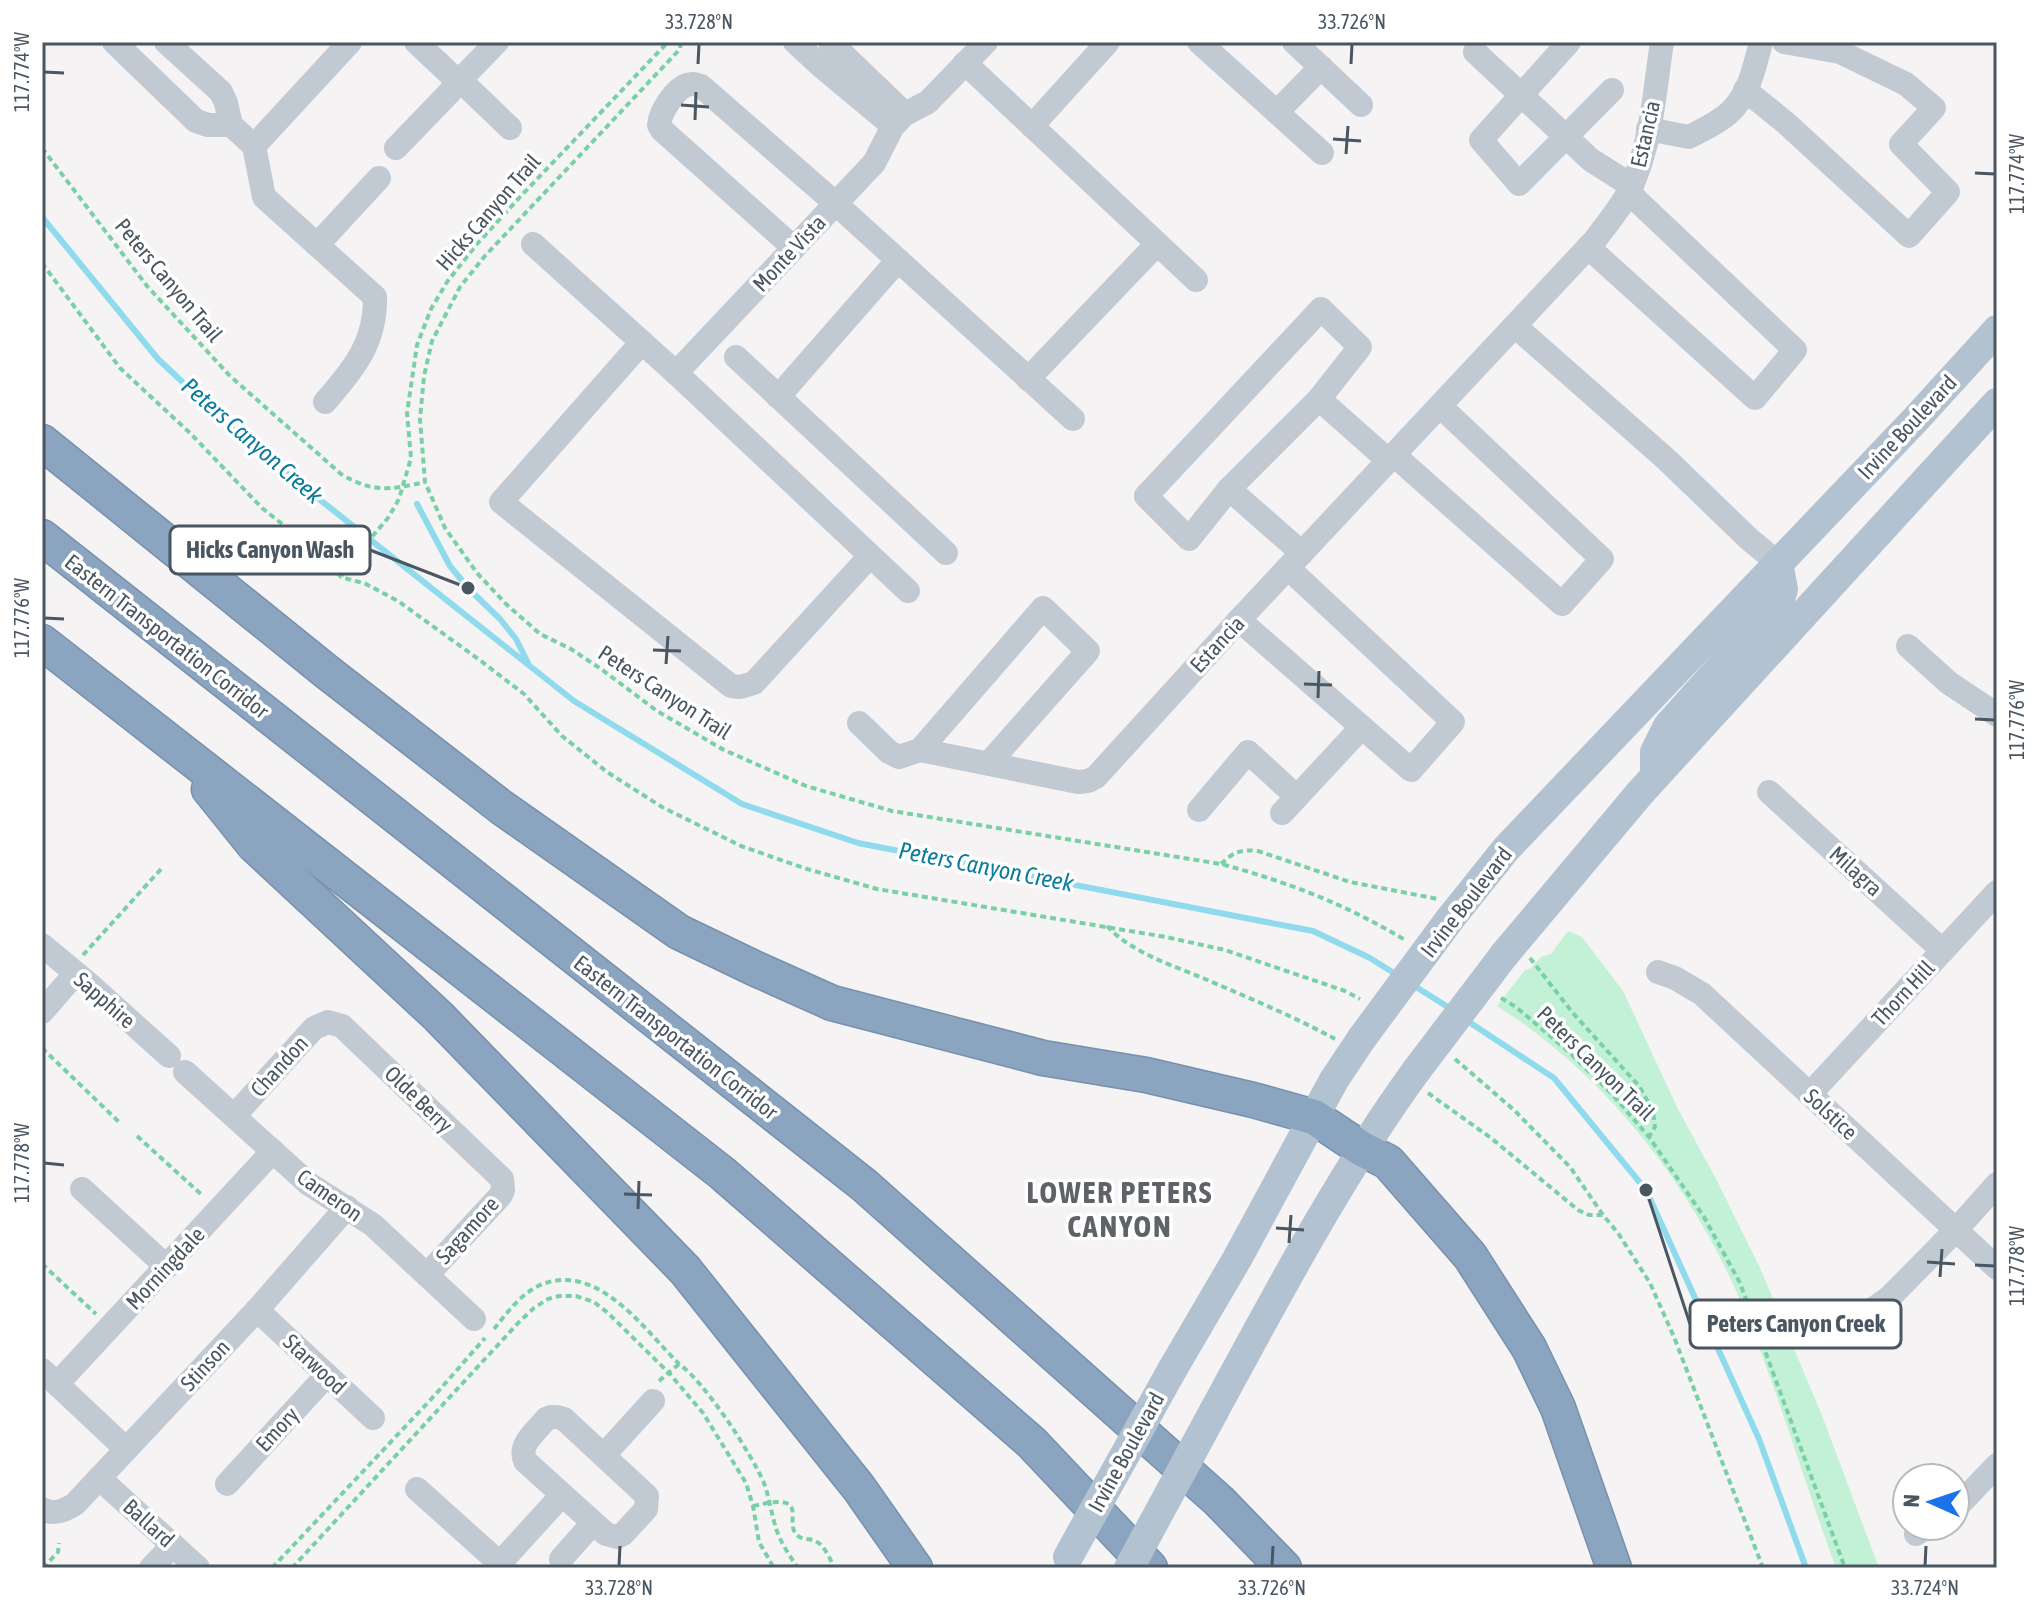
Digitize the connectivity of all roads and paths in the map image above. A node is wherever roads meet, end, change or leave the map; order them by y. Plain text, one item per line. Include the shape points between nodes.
1 (114, 42) edge
2 (166, 42) edge
3 (350, 42) edge
4 (416, 42) edge
5 (497, 42) edge
6 (668, 42) edge
7 (795, 42) edge
8 (830, 42) edge
9 (1108, 42) edge
10 (1199, 42) edge
11 (1294, 42) edge
12 (1569, 42) edge
13 (1662, 42) edge
14 (1761, 42) edge
15 (1784, 42) edge
16 (972, 50) edge
17 (1475, 52) dead end
18 (1321, 67) junction
19 (458, 78) junction
20 (1612, 90) dead end
21 (1745, 90) junction
22 (1522, 95) junction
23 (1361, 105) dead end
24 (1277, 112) junction
25 (899, 120) junction
26 (231, 125) junction
27 (1032, 126) junction
28 (510, 128) dead end
29 (1648, 129) junction
30 (1567, 137) junction
31 (254, 146) junction
32 (42, 148) edge
33 (396, 148) dead end
34 (1322, 153) dead end
35 (379, 178) dead end
36 (1630, 189) junction
37 (835, 203) junction
38 (533, 244) dead end
39 (1157, 244) junction
40 (317, 245) junction
41 (1588, 247) junction
42 (794, 248) junction
43 (898, 260) junction
44 (42, 263) edge
45 (1196, 280) dead end
46 (1515, 326) junction
47 (1997, 330) edge
48 (642, 342) junction
49 (736, 357) dead end
50 (676, 373) junction
51 (1028, 379) junction
52 (778, 397) junction
53 (1319, 399) junction
54 (325, 402) dead end
55 (1997, 403) edge
56 (1440, 406) junction
57 (1073, 419) dead end
58 (42, 442) edge
59 (1391, 458) junction
60 (402, 487) junction
61 (1229, 489) junction
62 (42, 537) edge
63 (946, 553) dead end
64 (870, 556) junction
65 (1295, 560) junction
66 (1778, 563) junction
67 (341, 577) junction
68 (908, 591) dead end
69 (1239, 620) junction
70 (42, 642) edge
71 (1908, 646) dead end
72 (1997, 715) edge
73 (859, 723) dead end
74 (1362, 727) junction
75 (171, 742) junction
76 (920, 750) junction
77 (989, 763) junction
78 (1655, 777) junction
79 (1769, 792) dead end
80 (1199, 810) dead end
81 (1221, 864) junction
82 (162, 868) dead end
83 (1997, 892) edge
84 (1453, 914) junction
85 (1107, 926) junction
86 (42, 945) edge
87 (1413, 945) dead end
88 (1508, 950) junction
89 (1943, 951) junction
90 (77, 966) junction
91 (1658, 972) dead end
92 (1490, 992) dead end
93 (1371, 1005) dead end
94 (42, 1012) edge
95 (328, 1022) joint
96 (1358, 1044) junction
97 (42, 1048) edge
98 (1448, 1054) dead end
99 (177, 1064) joint
100 (1413, 1076) junction
101 (1810, 1094) junction
102 (234, 1116) junction
103 (1314, 1117) junction
104 (119, 1122) dead end
105 (137, 1136) dead end
106 (1649, 1137) junction
107 (1362, 1149) junction
108 (273, 1151) junction
109 (503, 1184) joint
110 (1997, 1184) edge
111 (82, 1189) dead end
112 (347, 1207) junction
113 (219, 1210) junction
114 (1603, 1215) junction
115 (1956, 1230) junction
116 (42, 1264) edge
117 (167, 1267) junction
118 (1997, 1268) edge
119 (427, 1275) junction
120 (257, 1310) junction
121 (474, 1319) dead end
122 (111, 1327) junction
123 (1840, 1327) dead end
124 (679, 1364) dead end
125 (327, 1375) junction
126 (50, 1377) edge
127 (656, 1391) joint
128 (373, 1418) dead end
129 (126, 1449) junction
130 (604, 1455) junction
131 (1997, 1465) edge
132 (99, 1478) junction
133 (227, 1484) dead end
134 (417, 1489) dead end
135 (1971, 1492) edge
136 (562, 1495) junction
137 (753, 1506) dead end
138 (48, 1510) edge
139 (593, 1523) junction
140 (59, 1543) dead end
141 (173, 1545) junction
142 (561, 1559) dead end
143 (1065, 1562) edge
144 (502, 1566) edge
145 (43, 1568) edge
146 (151, 1568) edge
147 (198, 1568) edge
148 (835, 1568) edge
149 (915, 1568) edge
150 (1129, 1568) edge
151 (1150, 1568) edge
152 (1284, 1568) edge
153 (1614, 1568) edge
154 (1763, 1568) edge
155 (1845, 1568) edge

1 - 26 street via 196,121
2 - 26 street via 221,92
3 - 31 street
4 - 19 street
5 - 19 street
6 - 60 path, Hicks Canyon Trail via 511,206 447,282 417,345 407,413 411,458
7 - 25 street
8 - 25 street
9 - 27 street
10 - 24 street
11 - 18 street
12 - 22 street
13 - 29 street, Estancia
14 - 21 street
15 - 21 street via 1840,52 1906,84 1934,108 1901,144 1948,192 1909,236
16 - 25 street, Monte Vista via 928,102
16 - 27 street
17 - 22 street
18 - 23 street
18 - 24 street
19 - 28 street
19 - 33 street
20 - 30 street
21 - 29 street via 1735,108 1689,137
22 - 30 street
22 - 30 street via 1481,140 1519,184
24 - 34 street
25 - 37 street, Monte Vista via 874,163
26 - 31 street
27 - 39 street
29 - 36 street, Estancia
30 - 36 street
31 - 40 street via 264,197
32 - 60 path, Peters Canyon Trail via 147,286 230,376 358,485
35 - 40 street
36 - 41 street, Estancia
36 - 41 street via 1795,350 1755,398
37 - 42 street, Monte Vista
37 - 42 street via 701,86 683,86 662,110 662,130
37 - 43 street
38 - 48 street
39 - 45 street
39 - 51 street
40 - 54 street via 375,297 368,342
41 - 46 street, Estancia
42 - 50 street, Monte Vista
43 - 51 street
43 - 52 street
44 - 67 path via 120,368 262,508
46 - 56 street, Estancia
46 - 66 street
47 - 66 main road, Irvine Boulevard
48 - 50 street
48 - 64 street via 501,502 731,686 754,683
49 - 52 street
50 - 64 street
51 - 57 street
52 - 63 street
53 - 59 street
53 - 61 street
53 - 61 street via 1360,347 1321,309 1146,496 1189,539
55 - 78 main road
56 - 59 street, Estancia
56 - 59 street via 1602,559 1562,604
58 - 103 highway via 501,807 679,932 832,1003 1043,1058 1146,1075
59 - 65 street, Estancia
60 - 67 path via 388,518
60 - 81 path, Peters Canyon Trail via 425,482 445,528 477,573 540,634 724,750 806,786 892,811
61 - 65 street
62 - 152 highway, Eastern Transportation Corridor via 864,1185 1219,1501
64 - 68 street
65 - 69 street, Estancia
65 - 74 street via 1453,722 1411,770
66 - 78 main road via 1783,589 1779,602 1668,726 1655,752
66 - 84 main road, Irvine Boulevard via 1506,849
67 - 85 path via 398,601 481,661 607,772 662,807 741,846 877,889
69 - 74 street
69 - 77 street, Estancia via 1096,777 1078,782
70 - 75 highway
71 - 72 street via 1949,683
73 - 76 street, Estancia via 899,757
74 - 80 street via 1290,805 1248,752
75 - 149 highway via 254,845 438,1016 685,1270 859,1488
75 - 151 highway via 722,1173 1032,1443
76 - 77 street, Estancia
76 - 77 street via 1043,608 1088,651
78 - 88 main road
79 - 89 street, Milagra
81 - 84 path via 1243,849 1258,851 1350,882 1444,900
81 - 87 path, Peters Canyon Trail via 1321,896
82 - 90 path
83 - 89 street, Thorn Hill
84 - 96 main road, Irvine Boulevard, bridge
85 - 93 path via 1225,950
85 - 96 path via 1142,951
86 - 90 street, Sapphire
88 - 100 main road, bridge
88 - 106 path, Peters Canyon Trail via 1529,956 1639,1086 1653,1111 1655,1127
89 - 101 street, Thorn Hill
90 - 94 street
90 - 99 street, Sapphire via 90,985
91 - 101 street, Solstice via 1702,994
92 - 106 path, Peters Canyon Trail via 1569,1052
95 - 102 street, Chandon via 314,1028
95 - 109 street, Olde Berry via 342,1026
96 - 103 main road, Irvine Boulevard
97 - 104 path
98 - 114 path via 1570,1167
99 - 102 street, Cameron
100 - 107 main road
100 - 114 path via 1578,1210
101 - 115 street, Solstice
102 - 108 street, Cameron
103 - 107 highway
103 - 143 main road, Irvine Boulevard, bridge
105 - 113 path
106 - 155 path, Peters Canyon Trail via 1704,1217 1740,1283
107 - 150 main road, bridge
107 - 153 highway via 1388,1162 1470,1256 1529,1348 1558,1408
108 - 112 street, Cameron via 309,1184
108 - 113 street, Morningdale
109 - 119 street, Sagamore via 501,1195
110 - 115 street
111 - 117 street
112 - 119 street, Cameron
112 - 120 street, Stinson
113 - 117 street, Morningdale
114 - 154 path via 1656,1296
115 - 118 street, Solstice
115 - 123 street via 1890,1297
116 - 122 path
117 - 122 street, Morningdale
119 - 121 street, Cameron
120 - 125 street, Starwood
120 - 129 street, Stinson
122 - 126 street, Morningdale
124 - 127 path
125 - 128 street, Starwood
125 - 133 street, Emory
126 - 129 street
127 - 130 street
129 - 132 street, Stinson
130 - 136 street via 564,1419 546,1419 522,1455
130 - 139 street via 648,1502 617,1537
131 - 135 street
132 - 138 street, Stinson via 65,1511
132 - 141 street, Ballard
134 - 144 street
136 - 139 street
136 - 144 street
137 - 148 path via 789,1504 796,1533 819,1544
139 - 142 street
140 - 145 path via 58,1552
141 - 146 street
141 - 147 street, Ballard

